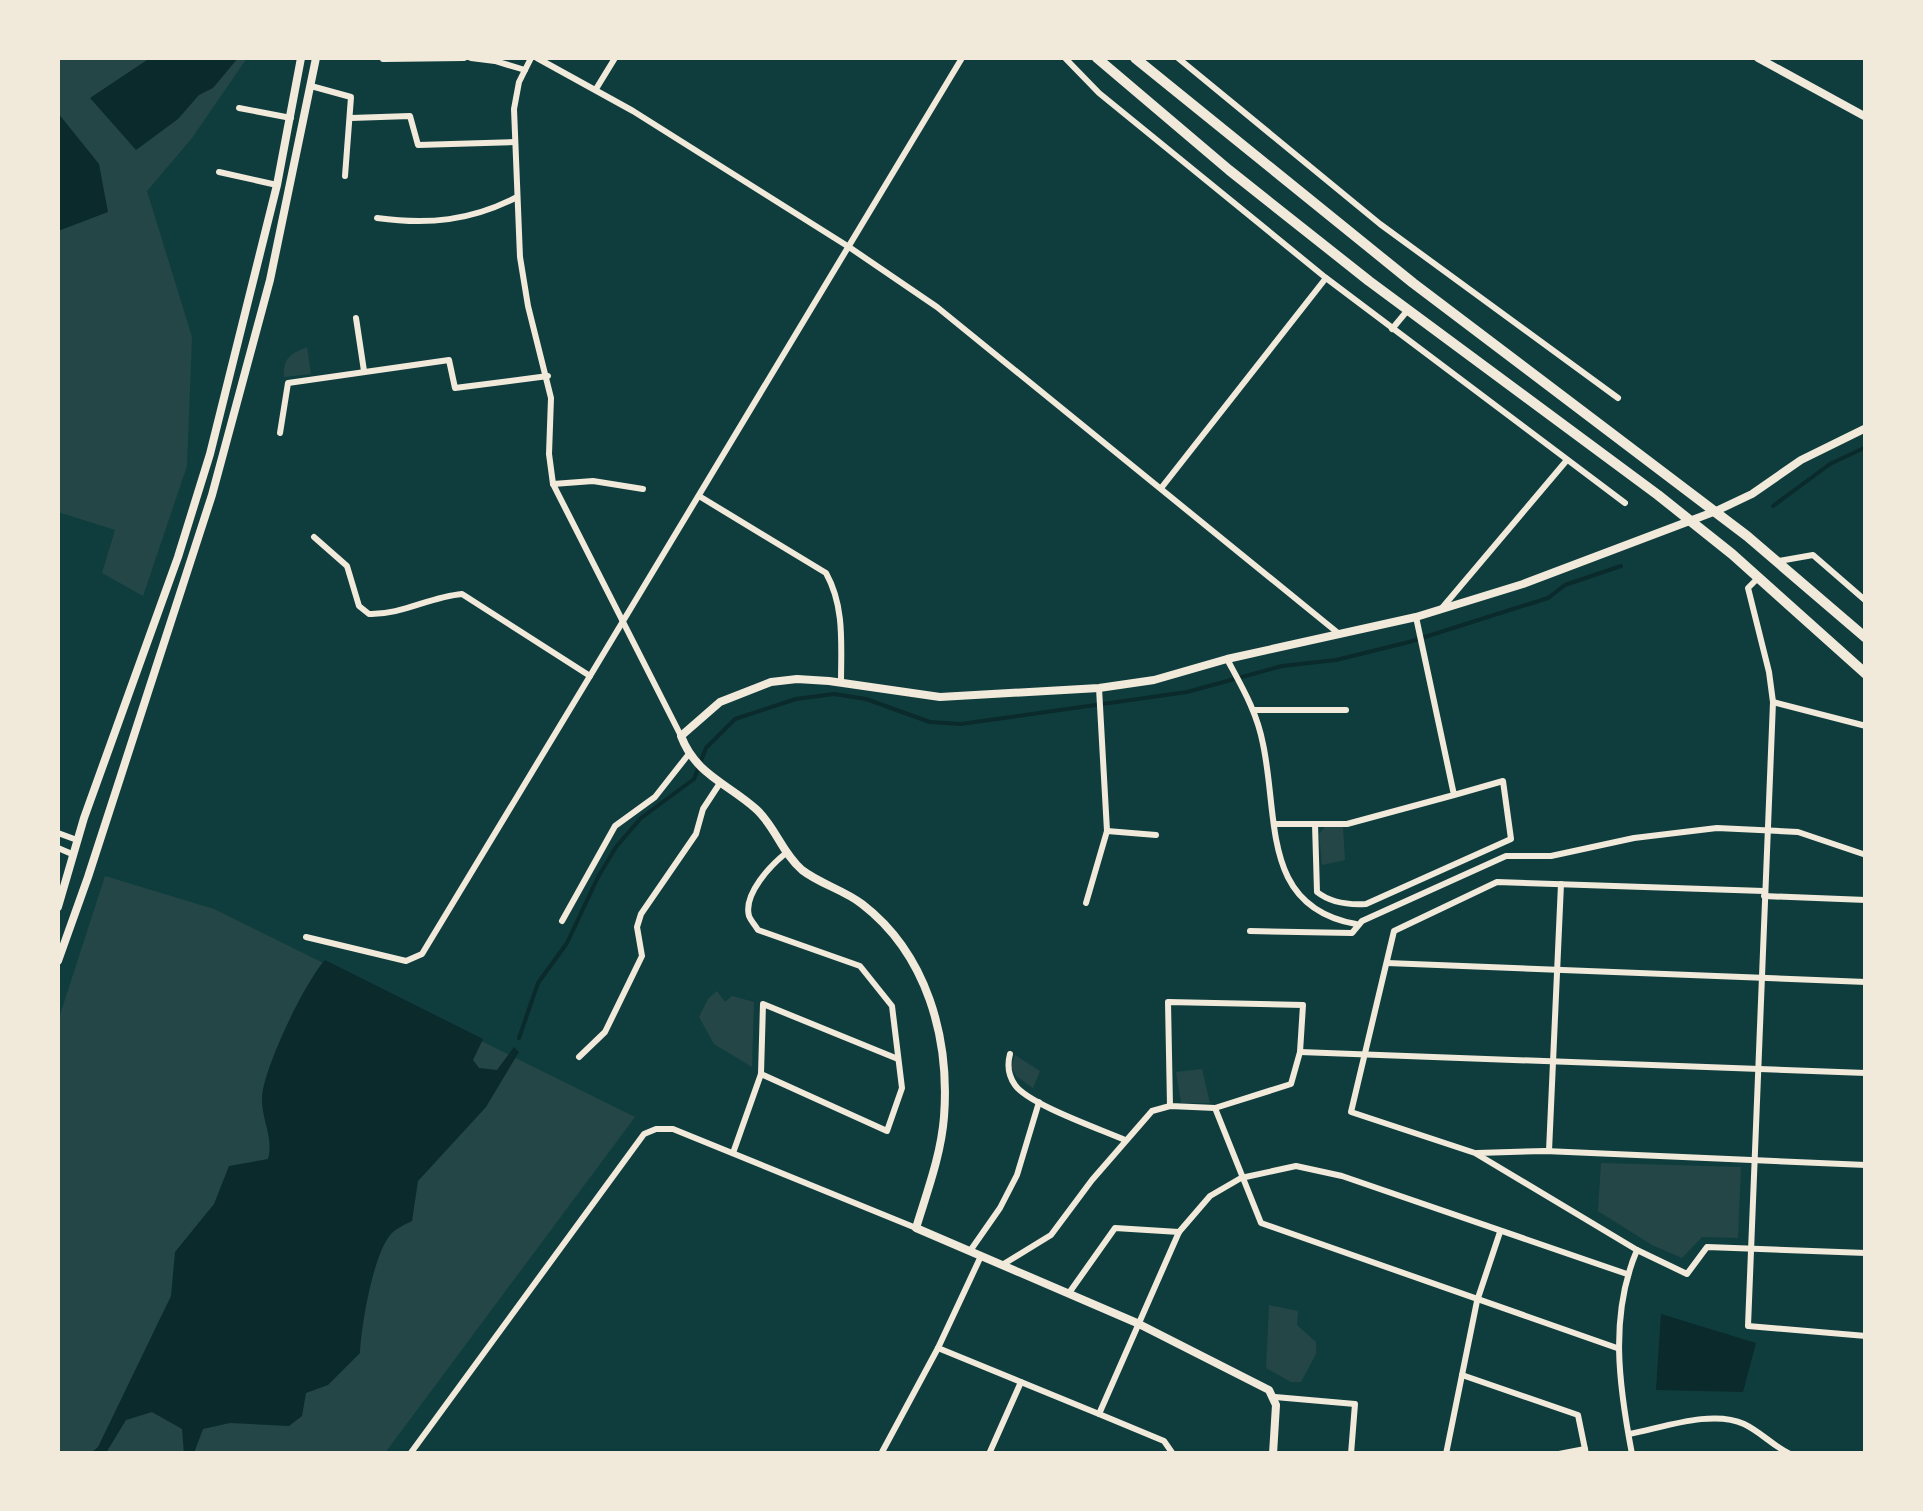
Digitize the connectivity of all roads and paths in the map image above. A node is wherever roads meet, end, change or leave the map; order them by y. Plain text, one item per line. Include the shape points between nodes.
1 (302, 58) edge
2 (316, 58) edge
3 (467, 58) edge
4 (534, 58) edge
5 (615, 58) edge
6 (962, 58) edge
7 (1065, 58) edge
8 (1097, 58) edge
9 (1134, 58) edge
10 (1178, 58) edge
11 (1758, 58) edge
12 (383, 59) edge
13 (525, 70) junction
14 (311, 86) junction
15 (596, 90) junction
16 (240, 108) dead end
17 (1866, 117) edge
18 (291, 118) junction
19 (351, 118) junction
20 (515, 142) junction
21 (219, 172) dead end
22 (345, 176) dead end
23 (277, 185) junction
24 (517, 197) junction
25 (377, 218) dead end
26 (849, 247) junction
27 (1326, 278) junction
28 (1407, 311) junction
29 (356, 318) dead end
30 (1392, 329) junction
31 (364, 371) junction
32 (548, 376) junction
33 (1618, 398) dead end
34 (1866, 428) edge
35 (280, 433) dead end
36 (1567, 460) junction
37 (552, 484) junction
38 (1162, 487) junction
39 (643, 489) dead end
40 (699, 496) junction
41 (1625, 502) dead end
42 (1716, 511) junction
43 (1689, 522) junction
44 (314, 537) dead end
45 (1778, 562) junction
46 (1758, 577) junction
47 (1866, 600) edge
48 (1442, 609) junction
49 (1416, 617) junction
50 (622, 625) junction
51 (1338, 633) junction
52 (1866, 638) edge
53 (1226, 660) junction
54 (1866, 674) edge
55 (590, 676) junction
56 (841, 683) junction
57 (1098, 688) junction
58 (1320, 697) dead end
59 (1773, 702) junction
60 (1254, 710) junction
61 (1320, 710) junction
62 (1346, 710) dead end
63 (1866, 726) edge
64 (681, 736) junction
65 (690, 758) junction
66 (720, 783) junction
67 (1454, 795) junction
68 (1274, 824) junction
69 (1315, 824) junction
70 (1768, 830) junction
71 (1107, 831) junction
72 (58, 834) edge
73 (1156, 835) dead end
74 (77, 840) junction
75 (96, 847) junction
76 (58, 848) edge
77 (786, 852) junction
78 (72, 854) junction
79 (1866, 854) edge
80 (93, 860) junction
81 (1561, 884) junction
82 (1764, 893) junction
83 (1866, 900) edge
84 (1086, 903) dead end
85 (58, 906) edge
86 (562, 921) dead end
87 (1356, 924) junction
88 (1250, 931) dead end
89 (306, 937) dead end
90 (58, 962) edge
91 (1386, 963) junction
92 (1558, 970) junction
93 (1760, 978) junction
94 (1866, 982) edge
95 (1300, 1052) junction
96 (1364, 1053) junction
97 (1010, 1054) dead end
98 (579, 1058) dead end
99 (900, 1060) junction
100 (1551, 1061) junction
101 (1756, 1070) junction
102 (1866, 1073) edge
103 (760, 1074) junction
104 (1039, 1102) junction
105 (1170, 1106) junction
106 (1215, 1108) junction
107 (1124, 1140) junction
108 (1548, 1152) junction
109 (733, 1153) junction
110 (1475, 1153) junction
111 (1754, 1160) junction
112 (1866, 1165) edge
113 (1241, 1178) junction
114 (916, 1228) junction
115 (1178, 1232) junction
116 (1500, 1232) junction
117 (1751, 1248) junction
118 (1637, 1250) junction
119 (970, 1251) junction
120 (1866, 1253) edge
121 (981, 1256) junction
122 (1002, 1265) junction
123 (1626, 1274) junction
124 (1069, 1294) junction
125 (1476, 1301) junction
126 (1137, 1323) junction
127 (1866, 1336) edge
128 (938, 1348) junction
129 (1616, 1348) junction
130 (1462, 1375) junction
131 (1021, 1382) junction
132 (1274, 1397) junction
133 (1098, 1414) junction
134 (1628, 1434) junction
135 (1585, 1451) edge
136 (1447, 1452) edge
137 (410, 1454) edge
138 (881, 1454) edge
139 (989, 1454) edge
140 (1173, 1454) edge
141 (1273, 1454) edge
142 (1351, 1454) edge
143 (1460, 1454) edge
144 (1559, 1454) edge
145 (1632, 1454) edge
146 (1790, 1454) edge

1 - 18 street
2 - 14 street
3 - 12 street
3 - 13 street
4 - 13 street
4 - 15 street
5 - 15 street
6 - 26 street
7 - 27 street
8 - 28 highway
9 - 42 highway via 1413,283
10 - 33 street via 1380,224
11 - 17 street
13 - 20 street via 514,108
14 - 19 street via 351,97
14 - 75 street via 270,280 217,478
15 - 26 street
16 - 18 street
18 - 23 street
19 - 20 street via 410,116 418,145
19 - 22 street
20 - 24 street
21 - 23 street
23 - 74 street via 210,454
24 - 25 street via 438,223
24 - 32 street via 528,306
26 - 38 street via 937,307
26 - 40 street
27 - 30 street
27 - 38 street
28 - 30 street
28 - 43 highway
29 - 31 street
30 - 36 street
31 - 32 street via 449,360 455,388
31 - 35 street via 288,383
32 - 37 street
34 - 42 street
36 - 41 street
36 - 48 street
37 - 39 street via 593,480
37 - 50 street
38 - 51 street
40 - 50 street
40 - 56 street via 826,573 841,614
42 - 43 street
42 - 45 highway
43 - 46 highway
43 - 48 street
44 - 55 street via 347,566 359,606 368,614 462,594
45 - 47 street via 1813,554
45 - 52 highway
46 - 54 highway
46 - 59 street via 1748,588
48 - 49 street
49 - 51 street
49 - 67 street
50 - 55 street
50 - 64 street
51 - 53 street
53 - 57 street
53 - 60 street
55 - 89 street via 422,954 406,962
56 - 57 street via 940,697
56 - 64 street via 797,679 743,690
57 - 71 street
58 - 61 street
59 - 63 street
59 - 70 street
60 - 61 street
60 - 68 street
61 - 62 street
64 - 65 street
65 - 66 street
65 - 86 street via 655,797 615,826
66 - 77 street via 756,808
66 - 98 street via 696,834 641,914 642,956 605,1032
67 - 69 street via 1347,824
67 - 69 street via 1503,781 1511,838 1366,904 1317,892
68 - 69 street
68 - 87 street via 1290,886 1315,912
70 - 79 street via 1798,832
70 - 82 street
70 - 87 street via 1717,828 1551,856 1506,856
71 - 73 street
71 - 84 street
72 - 74 street
74 - 75 street
74 - 78 street
75 - 80 street
76 - 78 street
77 - 99 street via 750,898 749,915 758,930 860,966 892,1006
77 - 114 street via 887,928 933,1002 944,1117
78 - 80 street
78 - 85 street
80 - 90 street
81 - 82 street
81 - 91 street via 1497,882 1394,932
81 - 92 street
82 - 83 street
82 - 93 street
87 - 88 street via 1352,933
91 - 92 street
91 - 96 street
92 - 93 street
92 - 100 street
93 - 94 street
93 - 101 street
95 - 96 street
95 - 105 street via 1303,1005 1168,1002
95 - 106 street via 1291,1084
96 - 100 street
96 - 110 street via 1351,1112
97 - 104 street via 1007,1066 1016,1086
99 - 103 street via 902,1088 887,1131
99 - 103 street via 762,1004
100 - 101 street
100 - 108 street
101 - 102 street
101 - 111 street
103 - 109 street
104 - 107 street
104 - 119 street via 1017,1175
105 - 106 street
105 - 107 street via 1143,1117
106 - 113 street
107 - 122 street via 1050,1235
108 - 110 street
108 - 111 street
109 - 114 street
109 - 137 street via 673,1129 644,1134
110 - 118 street
111 - 112 street
111 - 117 street
113 - 115 street via 1210,1196
113 - 116 street via 1296,1166
113 - 125 street via 1261,1223
114 - 119 street
115 - 124 street via 1115,1228
115 - 126 street
116 - 123 street
116 - 125 street
117 - 118 street via 1707,1246 1688,1274
117 - 120 street
117 - 127 street via 1748,1326
118 - 123 street
119 - 121 street
121 - 122 street
121 - 128 street
122 - 124 street
123 - 129 street
124 - 126 street
125 - 129 street
125 - 130 street
126 - 132 street
126 - 133 street
128 - 131 street
128 - 138 street
129 - 134 street
130 - 135 street via 1578,1415
130 - 136 street
131 - 133 street
131 - 139 street
132 - 141 street
132 - 142 street via 1355,1404
133 - 140 street via 1164,1441
134 - 145 street
134 - 146 street via 1730,1419
135 - 144 street
136 - 143 street

